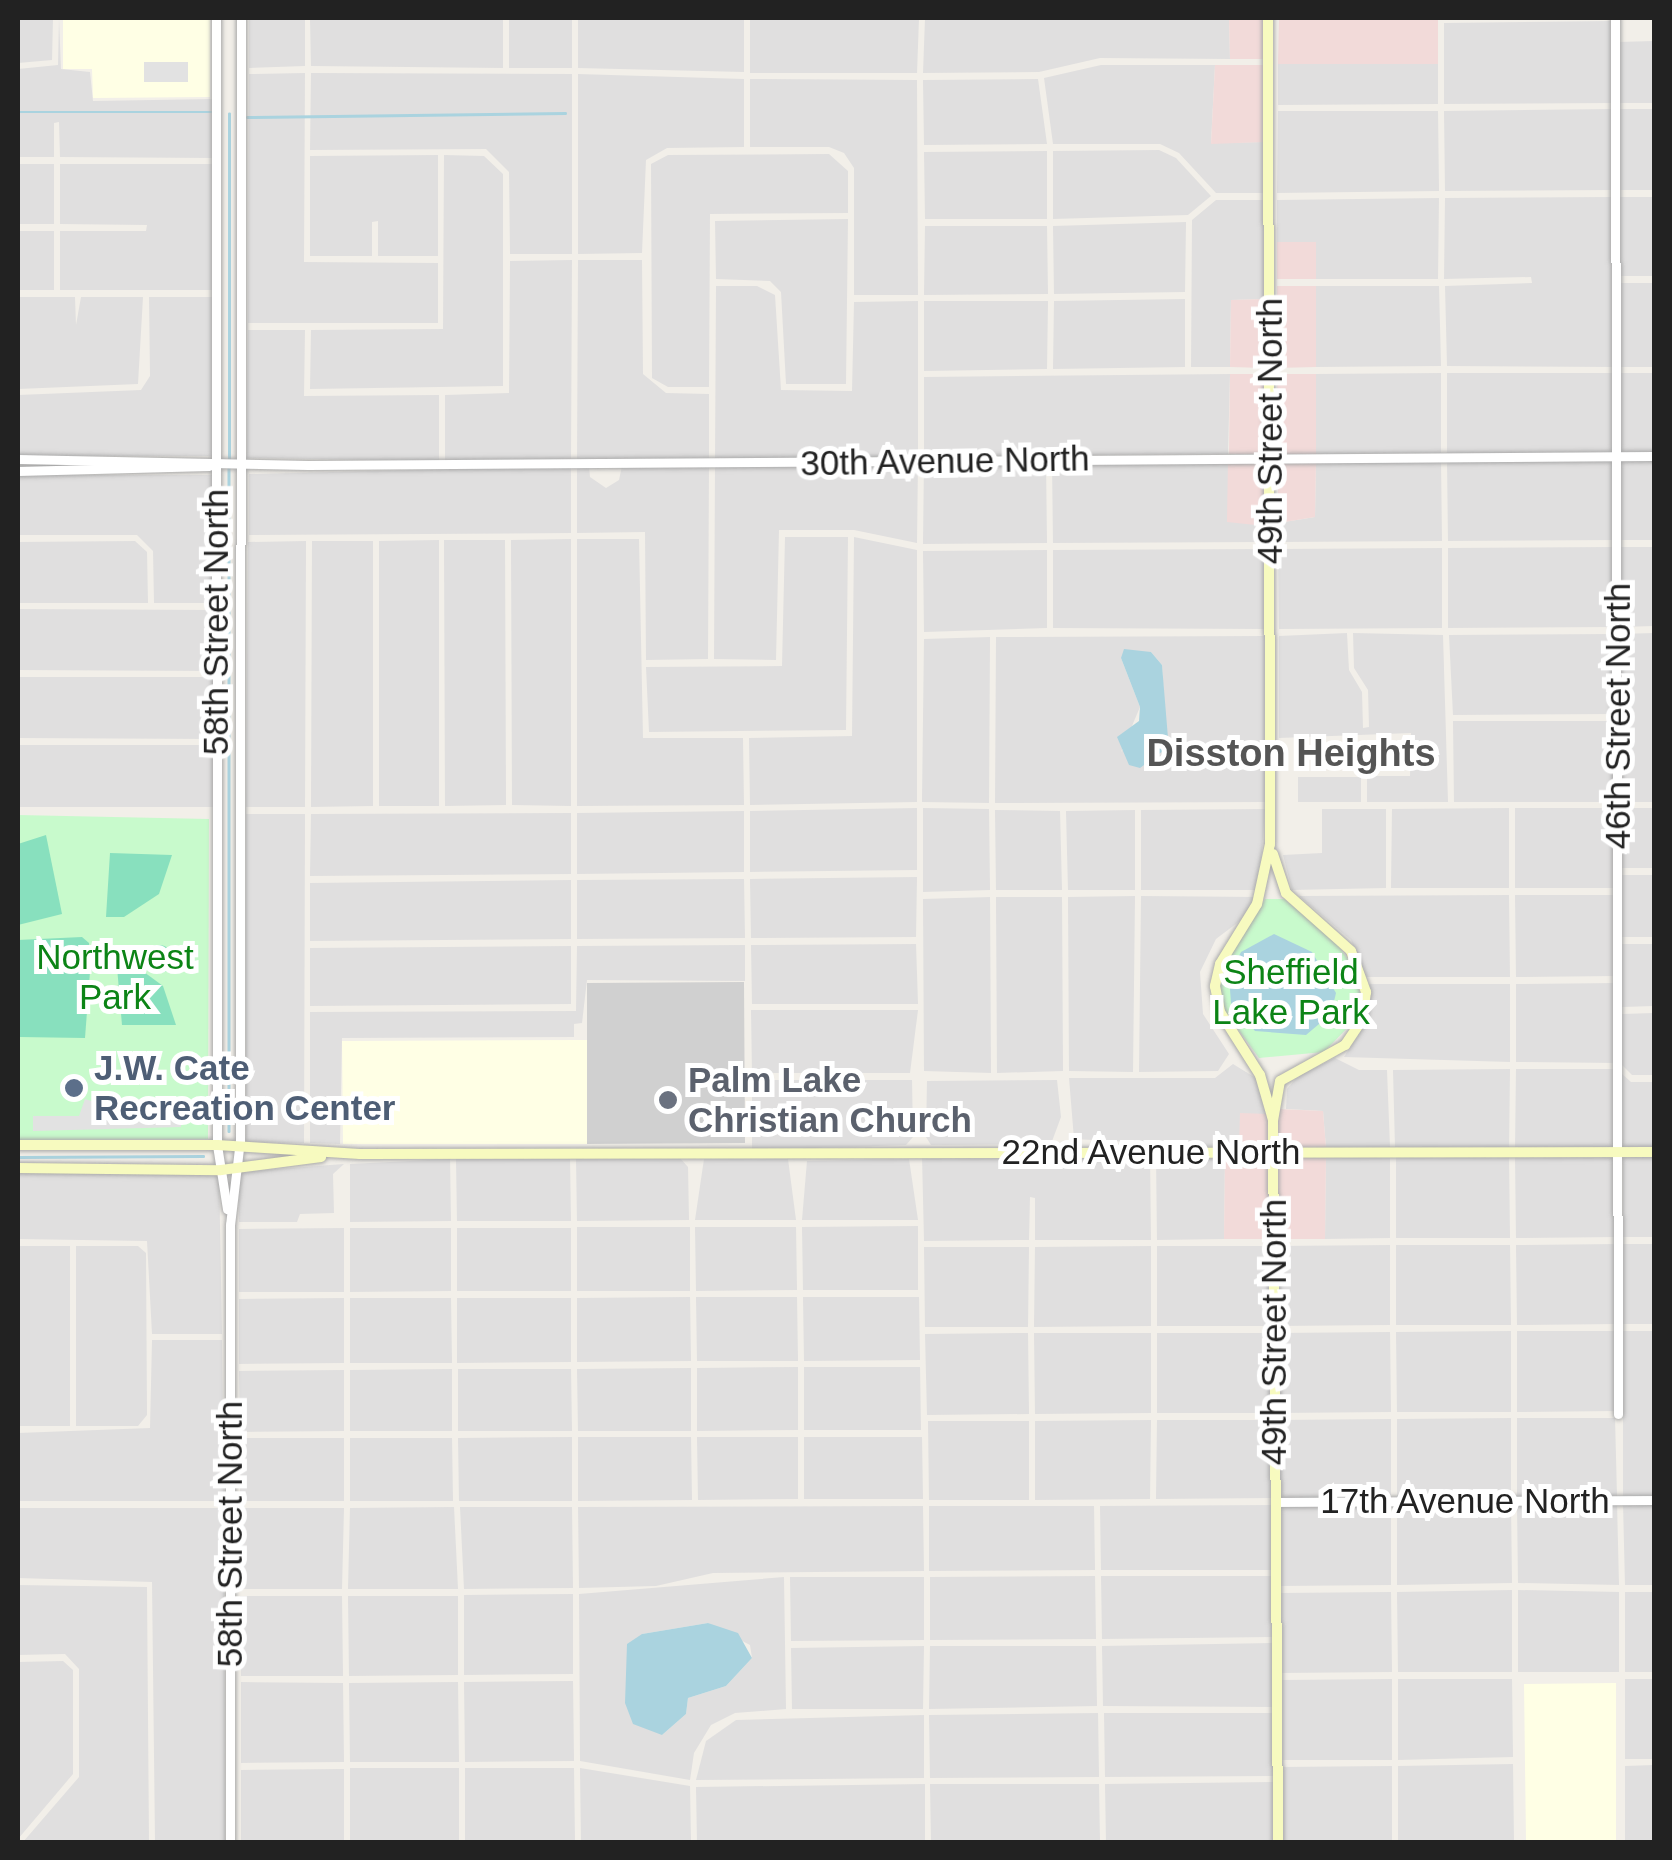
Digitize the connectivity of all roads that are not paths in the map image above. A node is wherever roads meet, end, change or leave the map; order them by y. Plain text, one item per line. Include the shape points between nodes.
1 (216, 18) edge
2 (241, 18) edge
3 (1268, 18) edge
4 (1615, 18) edge
5 (1617, 456) junction
6 (1654, 456) edge
7 (1268, 458) junction
8 (18, 459) edge
9 (219, 465) junction
10 (239, 465) junction
11 (18, 471) edge
12 (1270, 844) junction
13 (1273, 1120) junction
14 (18, 1145) edge
15 (217, 1145) junction
16 (240, 1147) junction
17 (1274, 1152) junction
18 (1620, 1152) junction
19 (1654, 1152) edge
20 (347, 1154) junction
21 (18, 1168) edge
22 (236, 1168) junction
23 (221, 1170) junction
24 (230, 1225) junction
25 (1618, 1414) dead end
26 (1654, 1500) edge
27 (1276, 1502) junction
28 (230, 1842) edge
29 (1278, 1842) edge

1 - 9 street, 58th Street North
2 - 10 street, 58th Street North
3 - 7 main road, 49th Street North
4 - 5 street, 46th Street North
5 - 6 street, 30th Avenue North
5 - 7 street, 30th Avenue North
5 - 18 street, 46th Street North
7 - 10 street, 30th Avenue North
7 - 12 main road, 49th Street North
8 - 9 street
9 - 10 street, 30th Avenue North
9 - 11 street
9 - 15 street, 58th Street North
10 - 16 street, 58th Street North
12 - 13 main road, 49th Street North via 1258,904 1220,964 1216,998 1260,1075
12 - 13 main road, 49th Street North via 1280,884 1342,938 1360,966 1366,992 1362,1020 1345,1045 1280,1081
13 - 17 main road, 49th Street North
14 - 15 main road, 22nd Avenue North
15 - 16 main road, 22nd Avenue North
15 - 23 street, 58th Street North
16 - 20 main road, 22nd Avenue North
16 - 22 street, 58th Street North
17 - 18 main road, 22nd Avenue North
17 - 20 main road, 22nd Avenue North
17 - 27 main road, 49th Street North
18 - 19 main road, 22nd Avenue North
18 - 25 street, 46th Street North
20 - 22 main road, 22nd Avenue North
21 - 23 main road, 22nd Avenue North
22 - 23 main road, 22nd Avenue North
22 - 24 street, 58th Street North
23 - 24 street, 58th Street North
24 - 28 street, 58th Street North
26 - 27 street, 17th Avenue North
27 - 29 main road, 49th Street North

